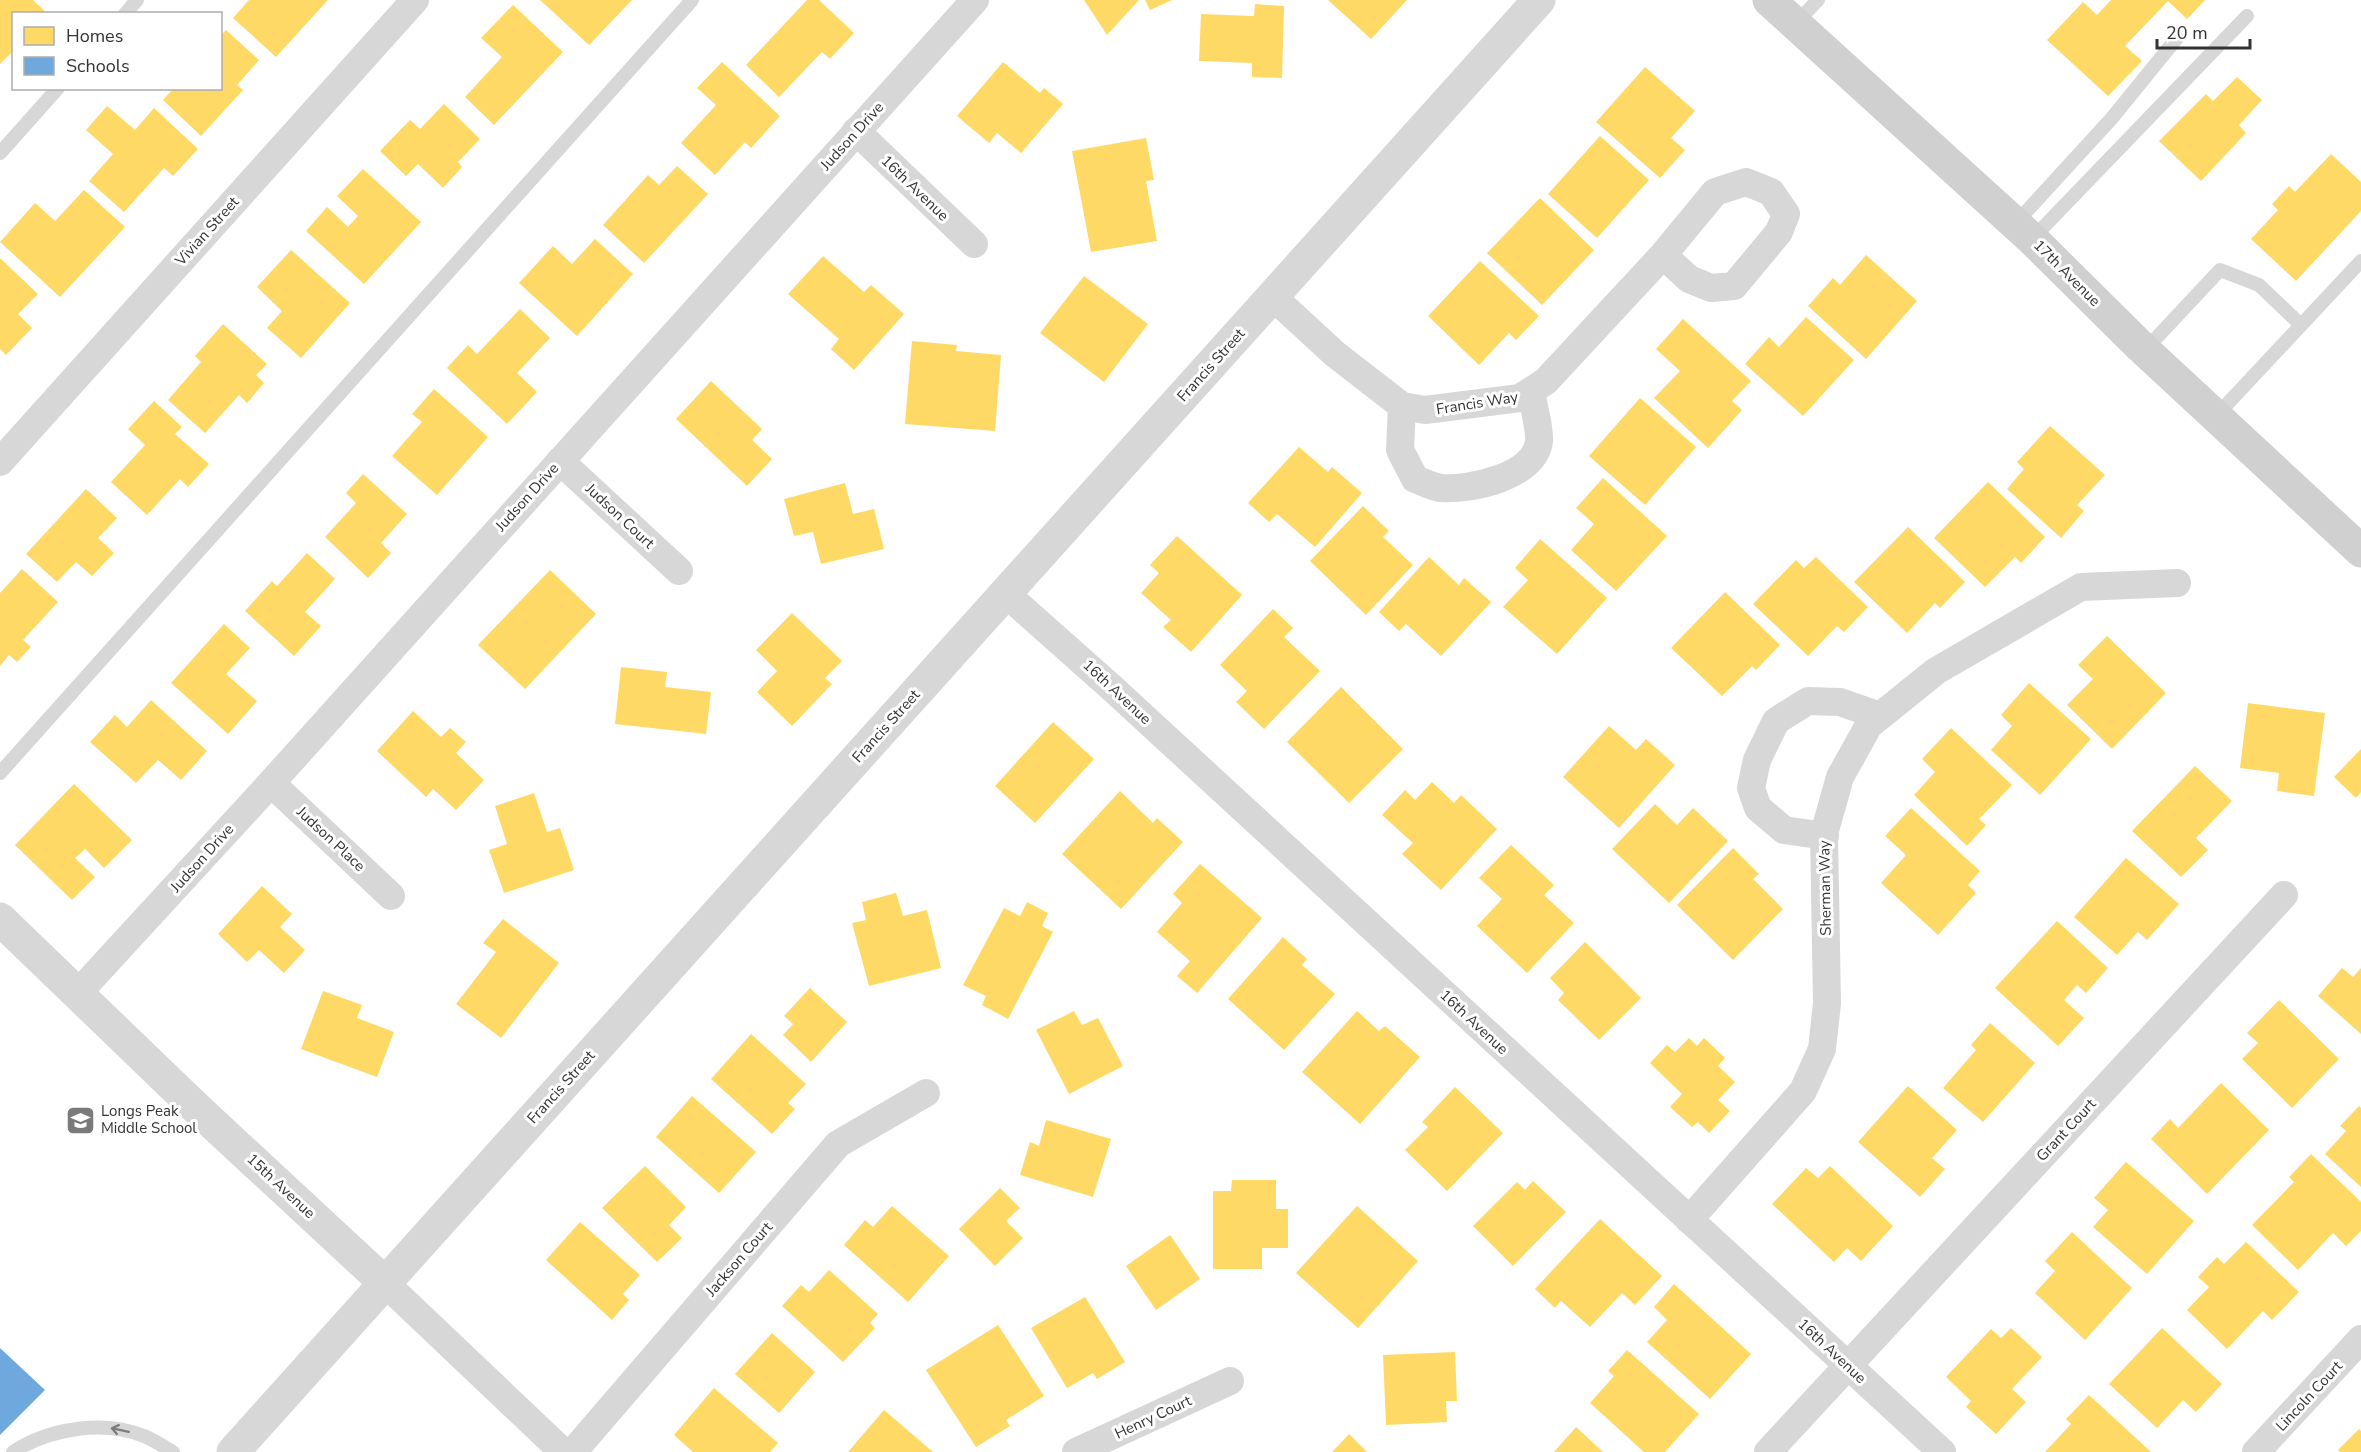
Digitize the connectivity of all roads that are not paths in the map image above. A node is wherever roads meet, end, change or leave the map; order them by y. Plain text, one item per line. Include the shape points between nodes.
1 (137, 0) edge
2 (415, 0) edge
3 (692, 0) edge
4 (975, 0) edge
5 (1539, 0) edge
6 (1769, 0) edge
7 (1818, 0) edge
8 (127, 12) edge
9 (2247, 16) dead end
10 (1795, 24) junction
11 (2177, 38) dead end
12 (56, 90) edge
13 (856, 131) junction
14 (0, 153) edge
15 (2023, 231) junction
16 (974, 244) dead end
17 (1663, 255) dead end
18 (2361, 261) edge
19 (1272, 296) junction
20 (2301, 325) junction
21 (2145, 350) junction
22 (1531, 391) junction
23 (1402, 406) junction
24 (2216, 416) junction
25 (560, 461) junction
26 (0, 462) edge
27 (2361, 551) edge
28 (679, 571) dead end
29 (2177, 583) dead end
30 (1005, 593) junction
31 (1880, 716) junction
32 (0, 773) edge
33 (271, 783) junction
34 (1825, 836) junction
35 (2284, 895) dead end
36 (391, 896) dead end
37 (0, 919) edge
38 (78, 993) junction
39 (926, 1093) dead end
40 (1689, 1220) junction
41 (385, 1283) junction
42 (2361, 1339) edge
43 (1848, 1365) junction
44 (1230, 1381) dead end
45 (13, 1452) edge
46 (173, 1452) edge
47 (233, 1452) edge
48 (563, 1452) edge
49 (573, 1452) edge
50 (1076, 1452) edge
51 (1768, 1452) edge
52 (1942, 1452) edge
53 (2256, 1452) edge

1 - 8 lane
2 - 26 street, Vivian Street
3 - 32 lane
4 - 13 street, Judson Drive
5 - 19 street, Francis Street
6 - 10 main road, 17th Avenue
7 - 10 lane
9 - 15 lane
10 - 15 main road, 17th Avenue
11 - 15 lane
12 - 14 lane
13 - 16 street, 16th Avenue
13 - 25 street, Judson Drive
15 - 21 main road, 17th Avenue
17 - 22 street, Francis Way via 1546,381
18 - 20 lane
19 - 23 street via 1335,354
19 - 30 street, Francis Street
20 - 21 lane via 2259,285 2220,270
20 - 24 lane
21 - 24 main road, 17th Avenue
22 - 23 street, Francis Way via 1520,398 1425,410
22 - 23 street via 1539,442 1529,461 1485,484 1440,488 1415,479 1400,450
24 - 27 main road, 17th Avenue
25 - 28 street, Judson Court
25 - 33 street, Judson Drive
29 - 31 street, Sherman Way via 2081,587 1936,670
30 - 40 street, 16th Avenue
30 - 41 street, Francis Street
31 - 34 street, Sherman Way via 1869,725 1840,777
31 - 34 street via 1840,702 1808,701 1776,721 1757,760 1750,788 1758,808 1784,830
33 - 36 street, Judson Place
33 - 38 street, Judson Drive
34 - 40 street, Sherman Way via 1827,1003 1822,1049 1803,1091
35 - 43 street, Grant Court
37 - 38 street, 15th Avenue
38 - 41 street, 15th Avenue
39 - 49 street, Jackson Court via 838,1144
40 - 43 street, 16th Avenue
41 - 47 street, Francis Street
41 - 48 street, 15th Avenue
42 - 53 street, Lincoln Court
43 - 51 street, Grant Court
43 - 52 street, 16th Avenue
44 - 50 street, Henry Court
46 -> 45 lane via 144,1436 110,1428 77,1429 47,1436

